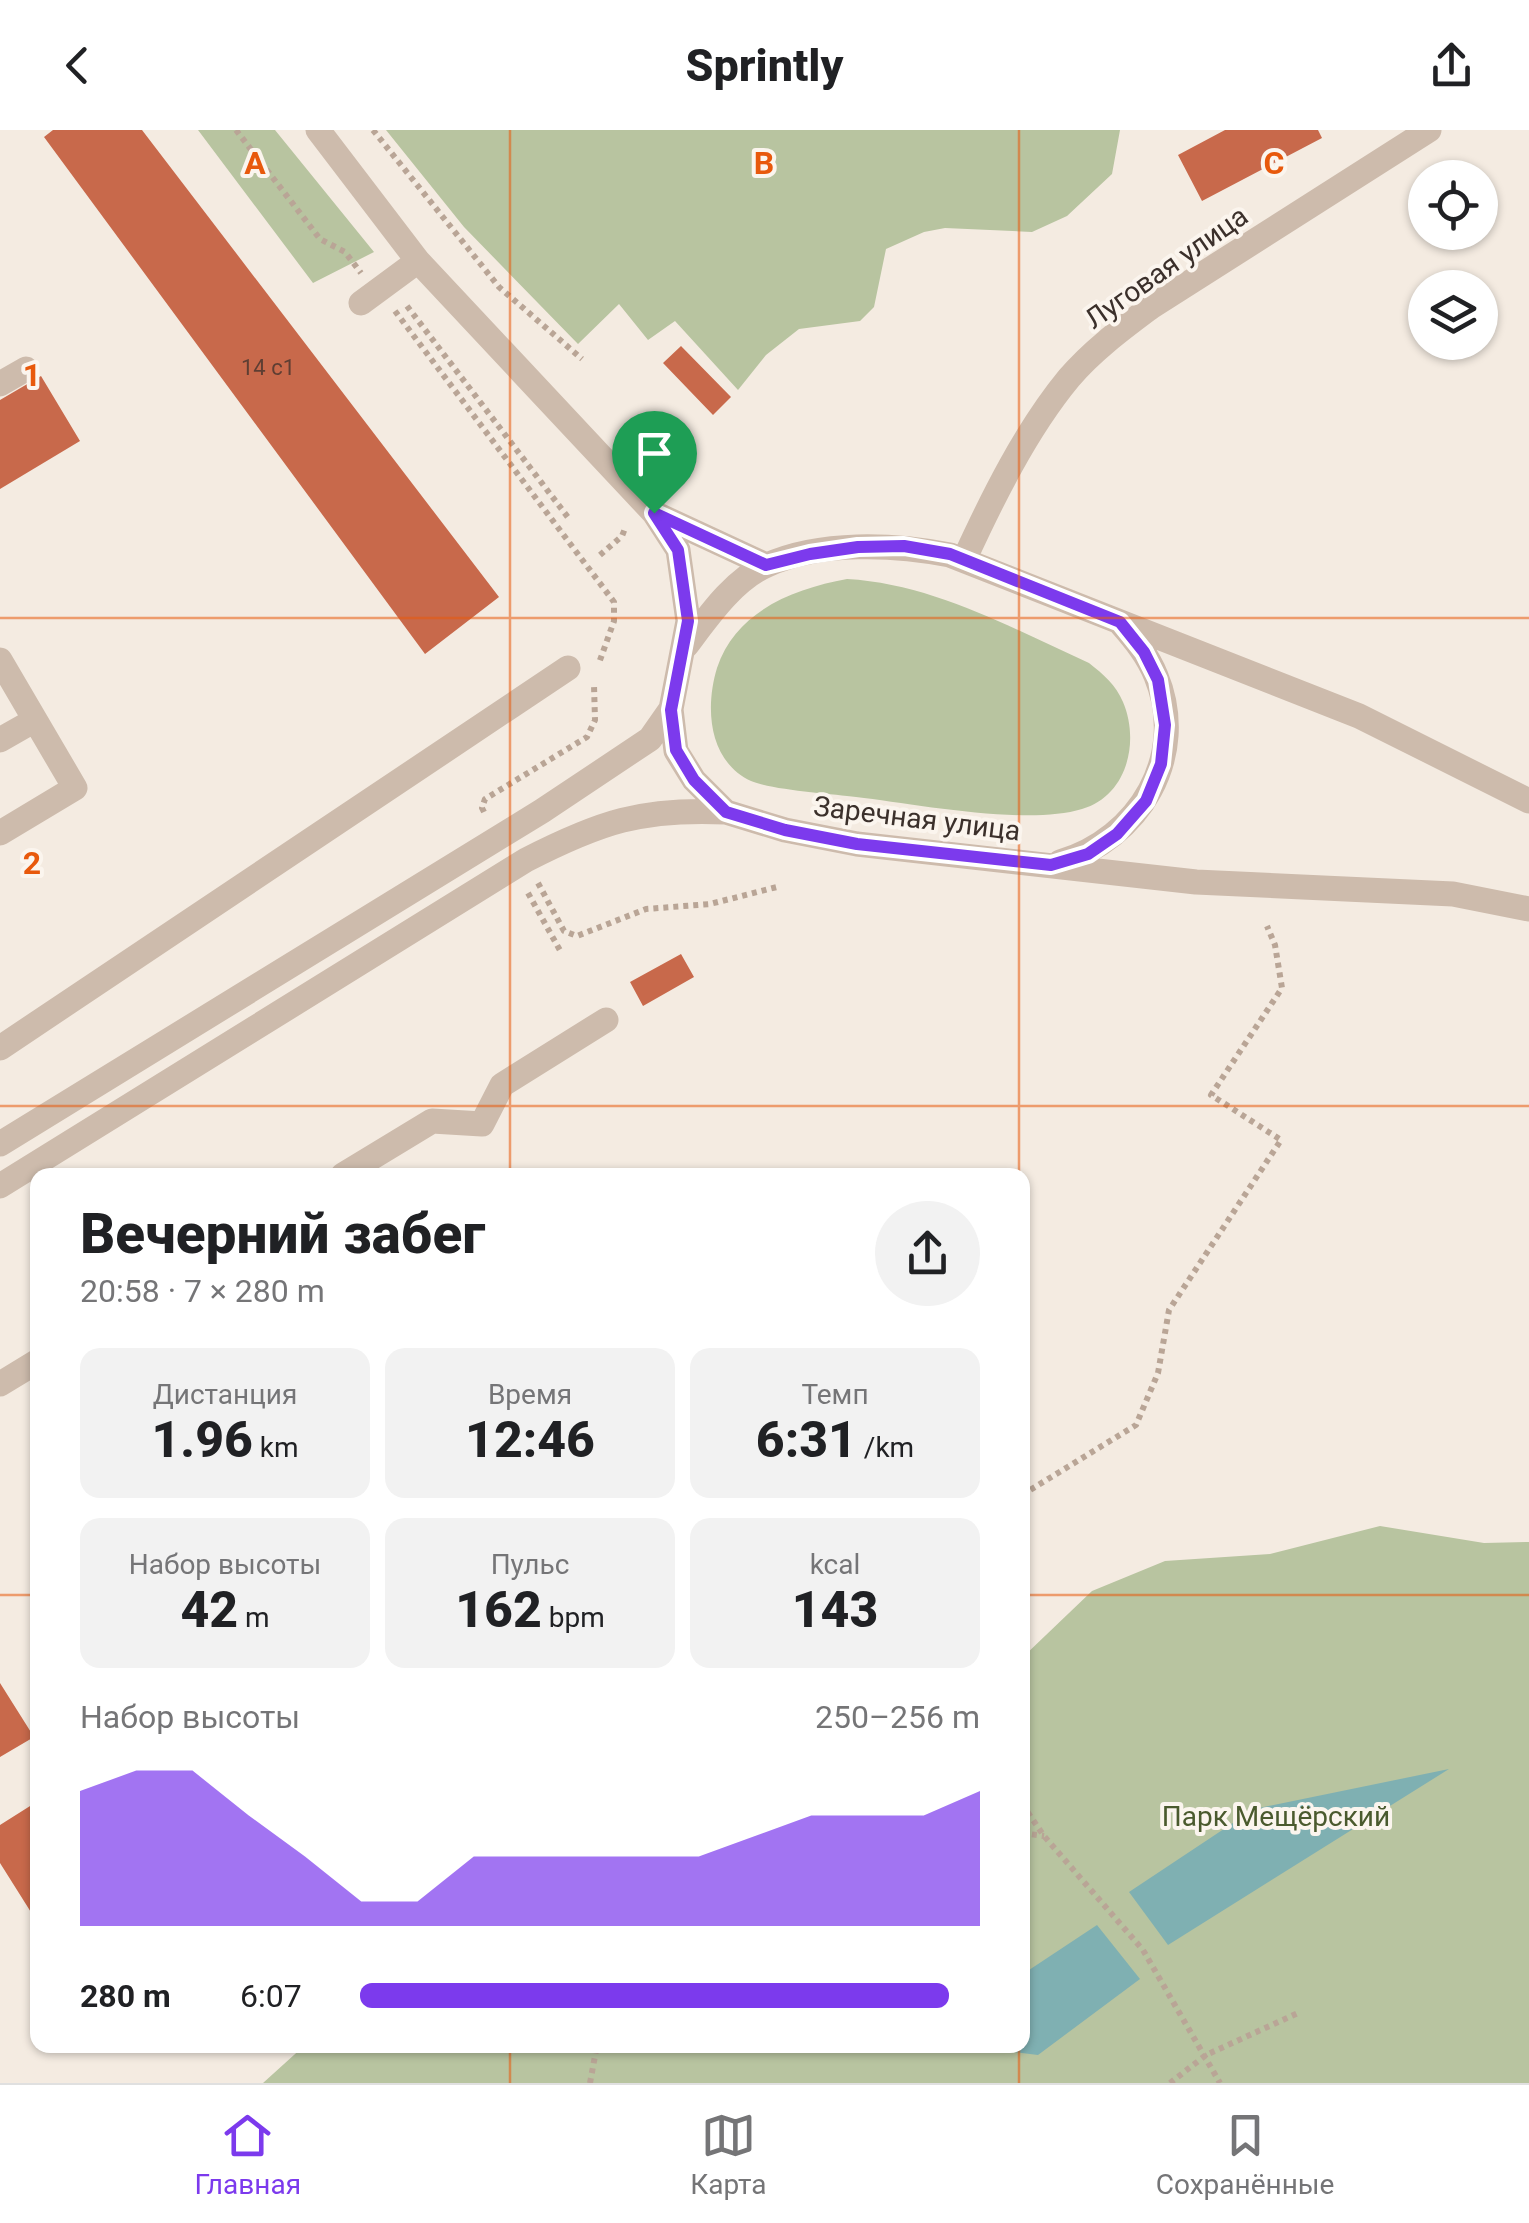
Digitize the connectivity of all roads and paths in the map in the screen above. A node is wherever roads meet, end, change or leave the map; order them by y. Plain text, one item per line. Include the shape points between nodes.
1 (236, 130) edge
2 (318, 130) edge
3 (373, 130) edge
4 (1429, 130) edge
5 (418, 261) junction
6 (384, 287) junction
7 (361, 303) dead end
8 (582, 359) dead end
9 (26, 369) dead end
10 (0, 384) edge
11 (642, 517) junction
12 (570, 520) dead end
13 (600, 555) dead end
14 (964, 560) junction
15 (766, 565) junction
16 (1120, 622) junction
17 (686, 646) junction
18 (0, 660) edge
19 (568, 668) dead end
20 (671, 710) junction
21 (35, 720) junction
22 (0, 740) edge
23 (1529, 801) edge
24 (726, 812) junction
25 (490, 823) dead end
26 (0, 833) edge
27 (1051, 865) junction
28 (537, 882) dead end
29 (525, 887) dead end
30 (777, 887) dead end
31 (1529, 908) edge
32 (1267, 926) dead end
33 (562, 954) dead end
34 (606, 1020) dead end
35 (0, 1048) edge
36 (0, 1144) edge
37 (355, 1168) edge
38 (0, 1186) edge
39 (30, 1366) edge
40 (0, 1384) edge
41 (1030, 1489) edge
42 (1030, 1816) edge
43 (1030, 1834) edge
44 (1044, 1836) junction
45 (1298, 2012) dead end
46 (596, 2053) edge
47 (1206, 2055) junction
48 (590, 2083) edge
49 (1170, 2083) edge
50 (1220, 2083) edge

1 - 6 path via 320,239
2 - 5 street, Заречная улица
3 - 8 path via 500,287
4 - 14 street, Луговая улица via 1113,336 1039,418
5 - 6 street
5 - 11 street, Заречная улица
6 - 7 street
6 - 12 path via 407,306
6 - 25 path via 397,316 614,602 614,621 594,674 594,720 587,736 485,799
9 - 10 street
11 - 13 path
11 - 15 street, Заречная улица
11 - 17 street, Заречная улица via 678,550
14 - 15 street, Заречная улица via 904,546 858,547
14 - 16 street, Заречная улица
15 - 17 street, Заречная улица via 732,590
16 - 23 street, Заречная улица via 1359,716
16 - 27 street, Заречная улица via 1158,680 1165,725 1161,764 1146,801 1117,834 1088,854
17 - 20 street, Заречная улица
18 - 21 street
19 - 35 street
20 - 24 street, Заречная улица via 676,750
20 - 36 street via 650,739 542,811
21 - 22 street
21 - 26 street via 75,788
24 - 27 street, Заречная улица via 857,844
24 - 38 street via 683,810 615,820 526,860
27 - 31 street, Заречная улица via 1196,882 1454,894
28 - 30 path via 564,931 577,936 646,909 710,904
29 - 33 path
32 - 41 path via 1282,988 1212,1095 1281,1140 1169,1310 1158,1373 1136,1425
34 - 37 street via 502,1086 482,1124 432,1121
39 - 40 street
42 - 44 path
43 - 44 path
44 - 47 path via 1143,1950
45 - 47 path
46 - 48 path
47 - 49 path
47 - 50 path

